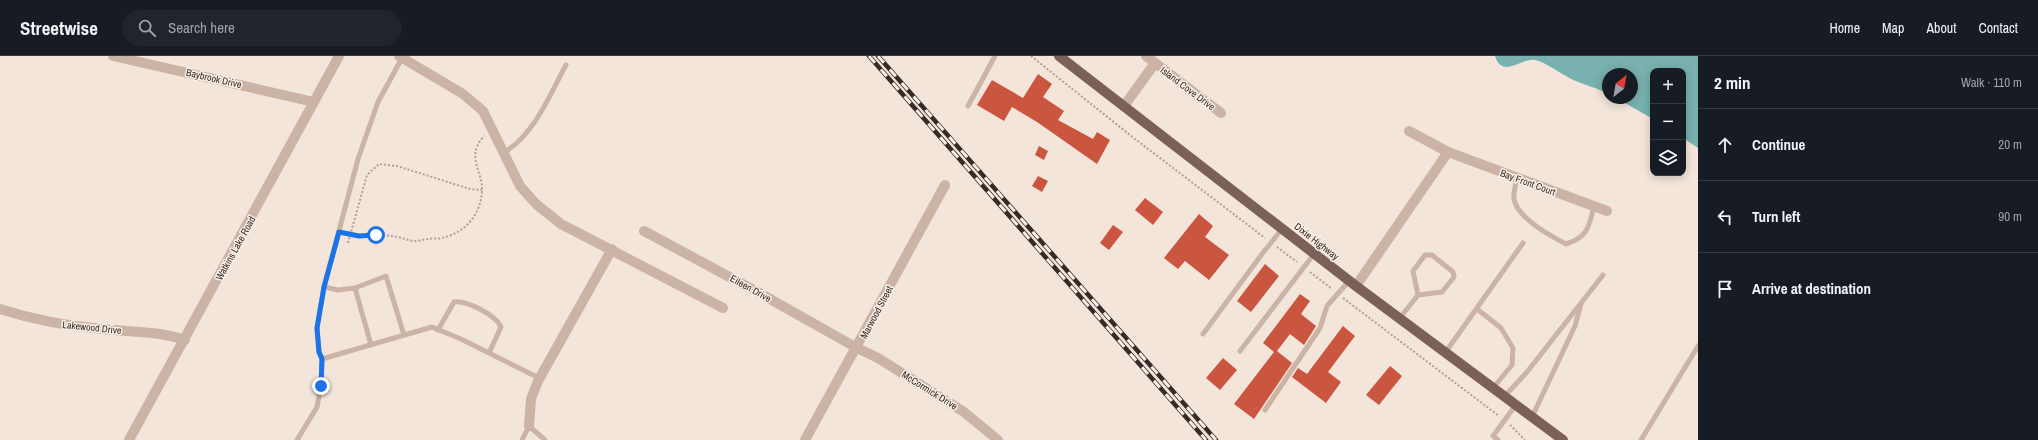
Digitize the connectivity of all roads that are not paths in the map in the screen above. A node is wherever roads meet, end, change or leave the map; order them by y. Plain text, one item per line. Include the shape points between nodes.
1 (113, 56) edge
2 (339, 56) edge
3 (994, 56) edge
4 (1059, 56) edge
5 (1146, 56) edge
6 (400, 57) edge
7 (1155, 63) junction
8 (566, 65) dead end
9 (314, 102) junction
10 (968, 106) dead end
11 (1124, 106) junction
12 (1221, 113) dead end
13 (1409, 131) dead end
14 (505, 152) junction
15 (1448, 152) junction
16 (1517, 177) junction
17 (945, 184) dead end
18 (1594, 206) junction
19 (1607, 211) dead end
20 (1282, 229) junction
21 (644, 231) dead end
22 (1523, 244) dead end
23 (612, 250) junction
24 (1314, 254) junction
25 (1603, 274) dead end
26 (1352, 283) junction
27 (324, 287) junction
28 (355, 288) junction
29 (1418, 295) junction
30 (1582, 301) junction
31 (724, 308) dead end
32 (0, 309) edge
33 (1477, 309) junction
34 (1399, 319) junction
35 (438, 330) junction
36 (1203, 334) dead end
37 (404, 335) junction
38 (185, 340) junction
39 (371, 345) junction
40 (1698, 346) edge
41 (857, 348) junction
42 (1240, 351) dead end
43 (489, 353) junction
44 (1445, 353) junction
45 (322, 359) junction
46 (539, 378) junction
47 (1493, 389) junction
48 (1504, 397) junction
49 (1515, 406) junction
50 (1265, 410) dead end
51 (1532, 418) junction
52 (529, 426) junction
53 (1560, 439) edge
54 (129, 440) edge
55 (297, 440) edge
56 (522, 440) edge
57 (545, 440) edge
58 (806, 440) edge
59 (998, 440) edge
60 (1498, 440) edge
61 (1641, 440) edge

1 - 9 street, Baybrook Drive
2 - 9 street, Watkins Lake Road
3 - 10 lane
4 - 11 main road, Dixie Highway
5 - 7 street, Island Cove Drive
6 - 14 street via 463,94 483,111
6 - 27 lane via 378,102 358,159
7 - 11 street, Island Cove Drive
7 - 12 street, Island Cove Drive
8 - 14 lane via 530,130 516,145
9 - 38 street, Watkins Lake Road
11 - 20 main road, Dixie Highway
13 - 15 street, Bay Front Court
14 - 23 street via 520,186 536,204 561,224
15 - 16 street, Bay Front Court
15 - 26 street
16 - 18 street, Bay Front Court
16 - 18 lane via 1514,199 1519,211 1544,232 1566,244 1580,240 1589,226
17 - 41 street, Marwood Street
18 - 19 street, Bay Front Court
20 - 24 main road, Dixie Highway
20 - 36 lane
21 - 41 street, Eileen Drive via 763,294
22 - 33 lane
23 - 31 street
23 - 46 street
24 - 26 main road, Dixie Highway
24 - 42 lane
25 - 30 lane
26 - 34 main road, Dixie Highway
26 - 50 lane via 1327,306 1320,328
27 - 28 lane via 338,290
27 - 45 lane via 317,328
28 - 37 lane via 386,276
28 - 39 lane
29 - 29 lane via 1413,271 1425,255 1432,255 1453,272 1454,278 1442,292
29 - 34 lane
30 - 48 lane via 1527,372
30 - 51 lane via 1575,326
32 - 38 street, Lakewood Drive via 38,320 151,332
33 - 44 lane
33 - 47 lane via 1501,328 1513,348 1512,365
34 - 44 main road, Dixie Highway
35 - 37 lane via 432,327
35 - 43 lane
35 - 43 lane via 454,302 461,301 498,319 502,327
37 - 39 lane
38 - 54 street, Watkins Lake Road
39 - 45 lane
40 - 61 lane
41 - 58 street, Marwood Street
41 - 59 street, McCormick Drive via 945,399
43 - 46 lane
44 - 47 main road, Dixie Highway
45 - 55 lane via 317,407
46 - 52 street via 531,399
47 - 48 main road, Dixie Highway
48 - 49 main road, Dixie Highway
49 - 51 main road, Dixie Highway
49 - 60 lane via 1493,436
51 - 53 main road, Dixie Highway
52 - 56 lane
52 - 57 lane

